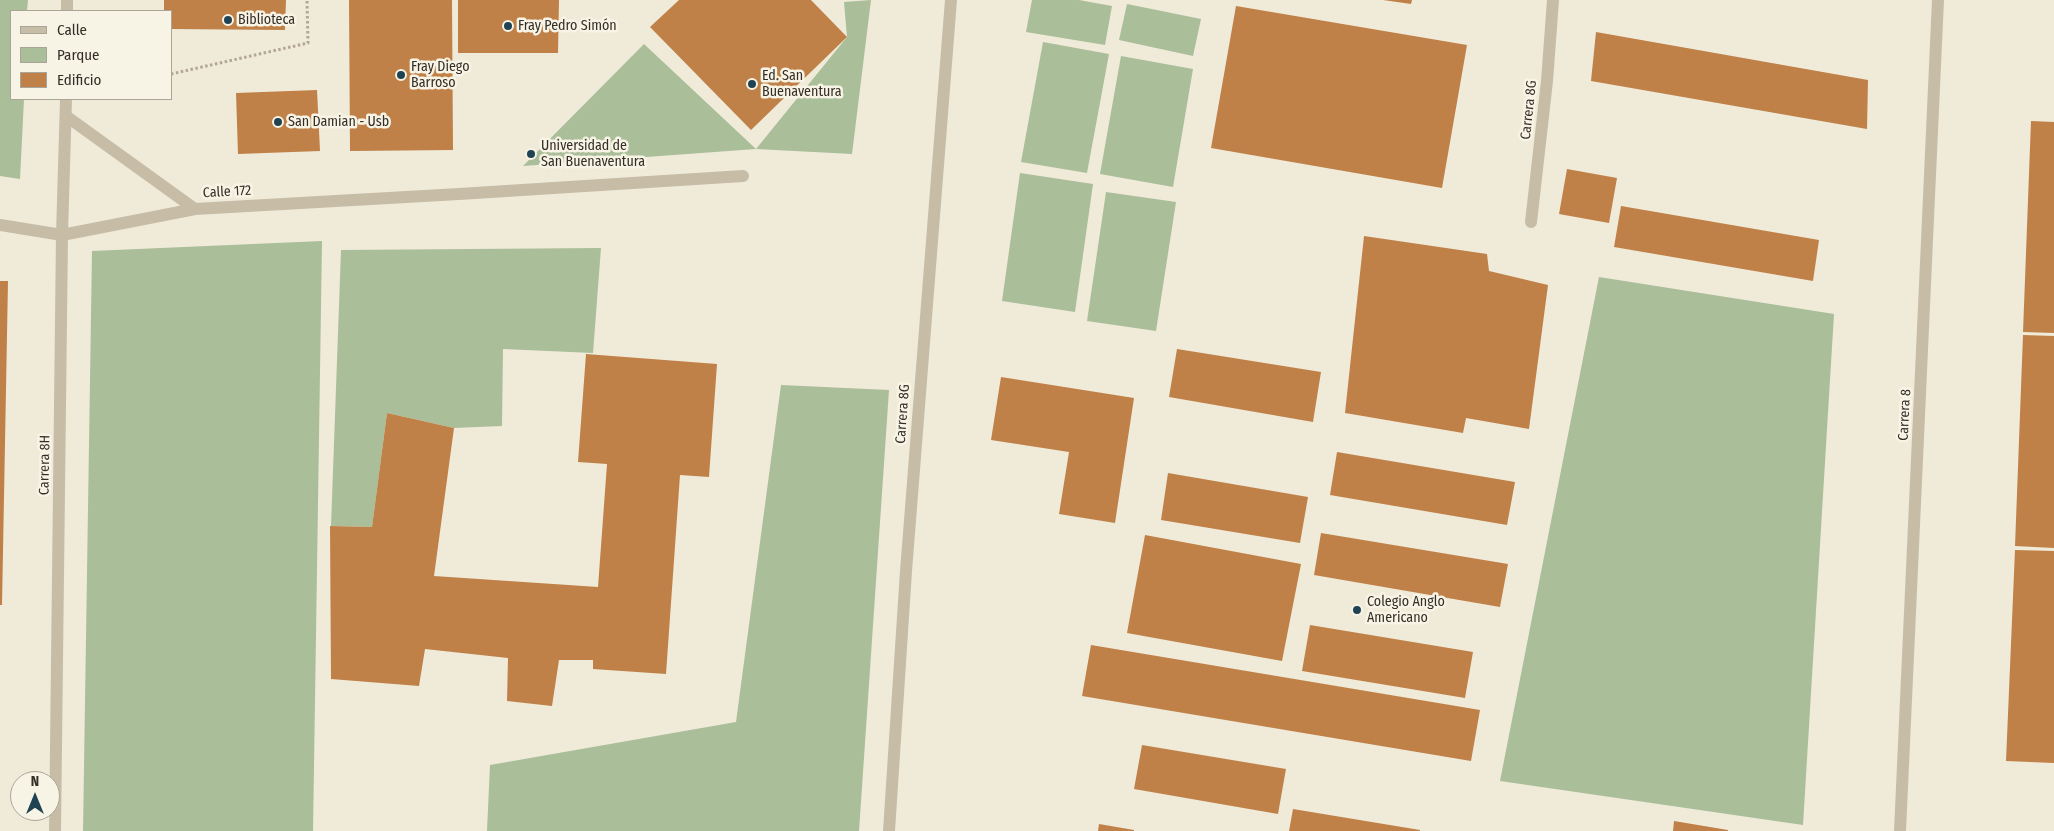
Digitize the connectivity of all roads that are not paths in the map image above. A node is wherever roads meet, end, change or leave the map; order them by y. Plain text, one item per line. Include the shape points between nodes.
1 (951, 0) edge
2 (1553, 0) edge
3 (1938, 0) edge
4 (66, 100) edge
5 (66, 116) junction
6 (743, 176) dead end
7 (195, 209) junction
8 (1531, 222) dead end
9 (0, 225) edge
10 (62, 235) junction
11 (55, 831) edge
12 (889, 831) edge
13 (1900, 831) edge

1 - 12 street, Carrera 8G
2 - 8 street, Carrera 8G
3 - 13 street, Carrera 8
4 - 5 street, Carrera 8H
5 - 7 street
5 - 10 street, Carrera 8H
6 - 7 street, Calle 172
7 - 10 street, Calle 172
9 - 10 street, Calle 172
10 - 11 street, Carrera 8H

